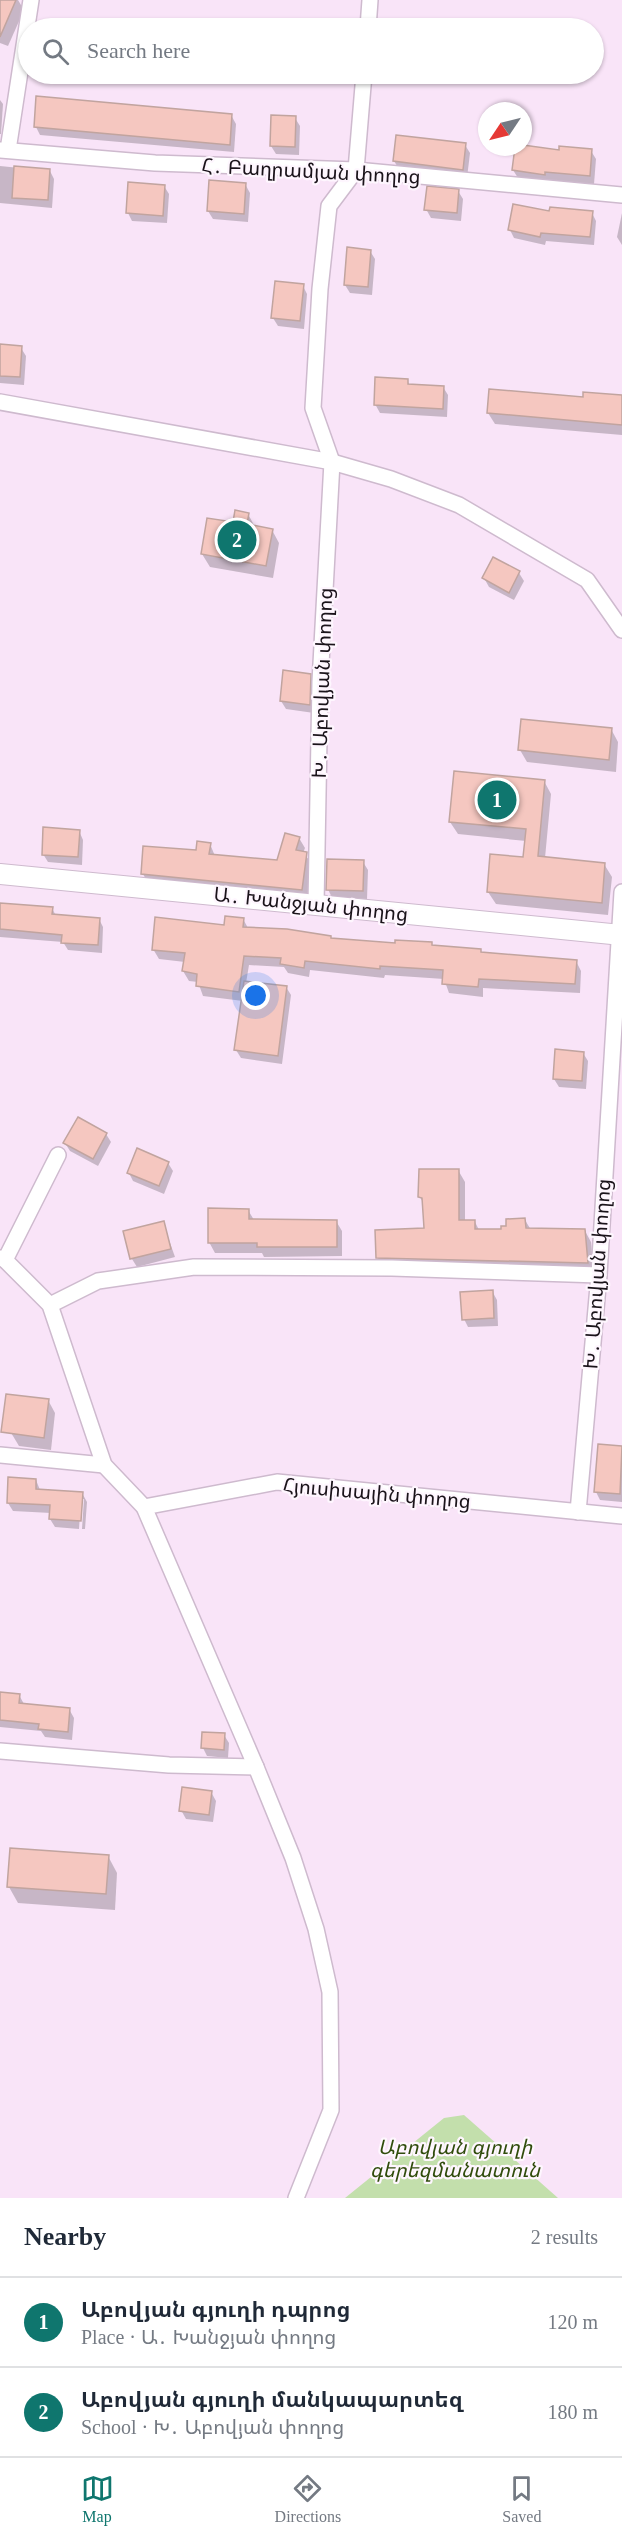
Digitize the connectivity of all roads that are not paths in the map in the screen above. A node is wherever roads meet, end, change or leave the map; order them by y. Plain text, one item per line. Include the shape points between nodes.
1 (31, 0) edge
2 (370, 0) edge
3 (28, 18) edge
4 (369, 18) edge
5 (18, 72) edge
6 (363, 84) edge
7 (4, 150) edge
8 (356, 170) junction
9 (622, 195) edge
10 (0, 402) edge
11 (332, 462) junction
12 (622, 630) edge
13 (0, 874) edge
14 (622, 892) edge
15 (316, 905) junction
16 (620, 934) edge
17 (58, 1155) dead end
18 (3, 1259) edge
19 (599, 1275) junction
20 (50, 1305) junction
21 (0, 1455) edge
22 (104, 1465) junction
23 (144, 1507) junction
24 (578, 1512) junction
25 (622, 1516) edge
26 (0, 1751) edge
27 (256, 1767) junction
28 (296, 2198) edge

1 - 3 street
2 - 4 street
5 - 7 street
6 - 8 street
7 - 8 street, Հ․ Բաղրամյան փողոց via 155,163
8 - 9 street, Հ․ Բաղրամյան փողոց
8 - 11 street, Խ․ Աբովյան փողոց via 329,206 320,289 313,408
10 - 11 street
11 - 12 street via 459,505 587,580
11 - 15 street, Խ․ Աբովյան փողոց via 320,682
13 - 15 street, Ա․ Խանջյան փողոց
14 - 16 street, Խ․ Աբովյան փողոց
15 - 16 street, Ա․ Խանջյան փողոց
16 - 19 street, Խ․ Աբովյան փողոց
17 - 18 street
18 - 20 street
19 - 20 street via 194,1267 98,1281
19 - 24 street, Խ․ Աբովյան փողոց
20 - 22 street
21 - 22 street
22 - 23 street
23 - 24 street, Հյուսիսային փողոց via 277,1482
23 - 27 street
24 - 25 street, Հյուսիսային փողոց
26 - 27 street via 169,1765
27 - 28 street via 293,1858 316,1929 330,1992 331,2110

